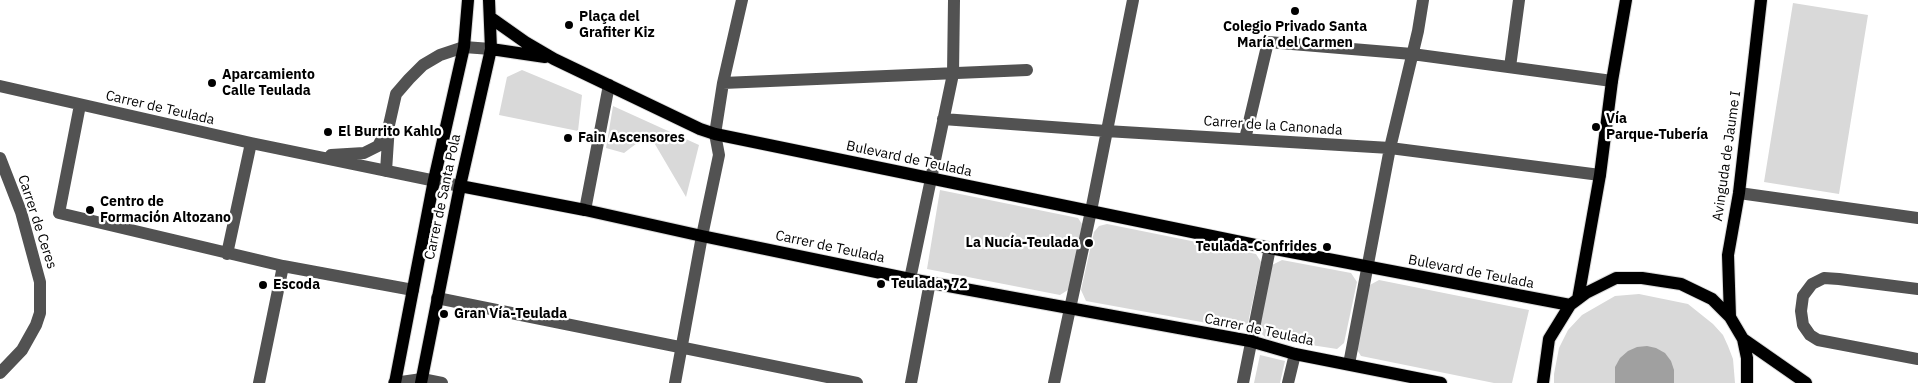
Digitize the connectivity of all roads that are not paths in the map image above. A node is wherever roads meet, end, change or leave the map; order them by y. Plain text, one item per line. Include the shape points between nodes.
1 (468, 0) edge
2 (489, 0) edge
3 (742, 0) edge
4 (954, 0) edge
5 (1133, 0) edge
6 (1423, 0) edge
7 (1519, 0) edge
8 (1626, 0) edge
9 (1761, 0) edge
10 (491, 18) junction
11 (464, 47) junction
12 (491, 49) junction
13 (1412, 54) junction
14 (554, 59) junction
15 (1510, 67) junction
16 (1027, 70) dead end
17 (953, 74) junction
18 (1612, 81) junction
19 (723, 83) junction
20 (609, 85) junction
21 (0, 86) edge
22 (80, 105) junction
23 (943, 118) junction
24 (389, 125) junction
25 (1106, 131) junction
26 (715, 134) junction
27 (1245, 139) junction
28 (252, 143) junction
29 (1390, 148) junction
30 (314, 156) junction
31 (0, 158) edge
32 (386, 171) junction
33 (1600, 175) junction
34 (931, 179) junction
35 (434, 180) junction
36 (460, 186) junction
37 (1739, 193) junction
38 (586, 210) junction
39 (1091, 211) junction
40 (1918, 218) edge
41 (702, 236) junction
42 (1270, 248) junction
43 (227, 254) junction
44 (283, 266) junction
45 (1367, 267) junction
46 (910, 279) junction
47 (930, 282) junction
48 (1918, 289) edge
49 (413, 290) junction
50 (437, 298) junction
51 (1574, 302) junction
52 (1070, 309) junction
53 (1730, 317) junction
54 (1743, 339) junction
55 (1250, 341) junction
56 (681, 347) junction
57 (1295, 354) junction
58 (1918, 359) edge
59 (1349, 364) junction
60 (0, 373) edge
61 (422, 381) edge
62 (1059, 382) edge
63 (259, 383) edge
64 (395, 383) edge
65 (442, 383) edge
66 (675, 383) edge
67 (857, 383) edge
68 (911, 383) edge
69 (1243, 383) edge
70 (1288, 383) edge
71 (1441, 383) edge
72 (1543, 383) edge
73 (1747, 383) edge
74 (1806, 383) edge

1 - 11 main road, Carrer de Santa Pola
2 - 10 main road, Carrer de Santa Pola
3 - 19 street
4 - 17 street
5 - 25 street
6 - 13 street
7 - 15 street
8 - 18 main road
9 - 37 main road, Avinguda de Jaume I
10 - 12 main road, Carrer de Santa Pola
10 - 14 main road, Bulevard de Teulada
11 - 12 street, Bulevard de Teulada
11 - 24 street, Carrer de Teulada via 440,55 409,78 396,94
11 - 35 main road, Carrer de Santa Pola
12 - 14 main road, Bulevard de Teulada
12 - 36 main road, Carrer de Santa Pola
13 - 15 street
13 - 27 street via 1268,42
13 - 29 street
14 - 20 main road, Bulevard de Teulada
15 - 18 street
16 - 17 street
17 - 19 street
17 - 23 street
18 - 33 main road
19 - 26 street
20 - 26 main road, Bulevard de Teulada
20 - 38 street
21 - 22 street, Carrer de Teulada
22 - 28 street, Carrer de Teulada
22 - 43 street via 59,213
23 - 25 street, Carrer de la Canonada
23 - 34 street
24 - 30 street, Carrer de Teulada via 378,146 364,153
24 - 32 street, Carrer de Teulada
25 - 27 street, Carrer de la Canonada
25 - 39 street
26 - 34 main road, Bulevard de Teulada
26 - 41 street via 719,155
27 - 29 street, Carrer de la Canonada
28 - 30 street, Carrer de Teulada
28 - 43 street
29 - 33 street, Carrer de la Canonada
29 - 45 street
30 - 32 street, Carrer de Teulada
31 - 60 street, Carrer de Ceres via 21,212 40,282 40,313 22,350
32 - 35 street, Carrer de Teulada
33 - 51 main road
34 - 39 main road, Bulevard de Teulada
34 - 46 street
35 - 36 street, Carrer de Teulada
35 - 49 main road, Carrer de Santa Pola
36 - 38 main road, Carrer de Teulada
36 - 50 main road, Carrer de Santa Pola
37 - 40 street
37 - 53 main road, Avinguda de Jaume I via 1728,255
38 - 41 main road, Carrer de Teulada
39 - 42 main road, Bulevard de Teulada
39 - 52 street
41 - 46 main road, Carrer de Teulada
41 - 56 street
42 - 45 main road, Bulevard de Teulada
42 - 55 street
43 - 44 street
44 - 49 street
44 - 63 street
45 - 51 main road, Bulevard de Teulada
45 - 59 street
46 - 47 main road, Carrer de Teulada
47 - 52 main road, Carrer de Teulada
47 - 68 street
48 - 58 street via 1824,278 1812,284 1803,296 1801,311 1803,325 1818,340
49 - 64 main road, Carrer de Santa Pola
50 - 56 street
50 - 61 main road, Carrer de Santa Pola
51 - 53 main road via 1616,278 1642,278 1681,284 1712,299
51 - 72 main road via 1549,339
52 - 55 main road, Carrer de Teulada
52 - 62 street
53 - 54 main road
54 - 73 main road
54 - 74 main road
55 - 57 main road, Carrer de Teulada
55 - 69 street
56 - 66 street
56 - 67 street
57 - 59 main road, Carrer de Teulada
57 - 70 street
59 - 71 main road, Carrer de Teulada
61 - 64 street
61 - 65 street

